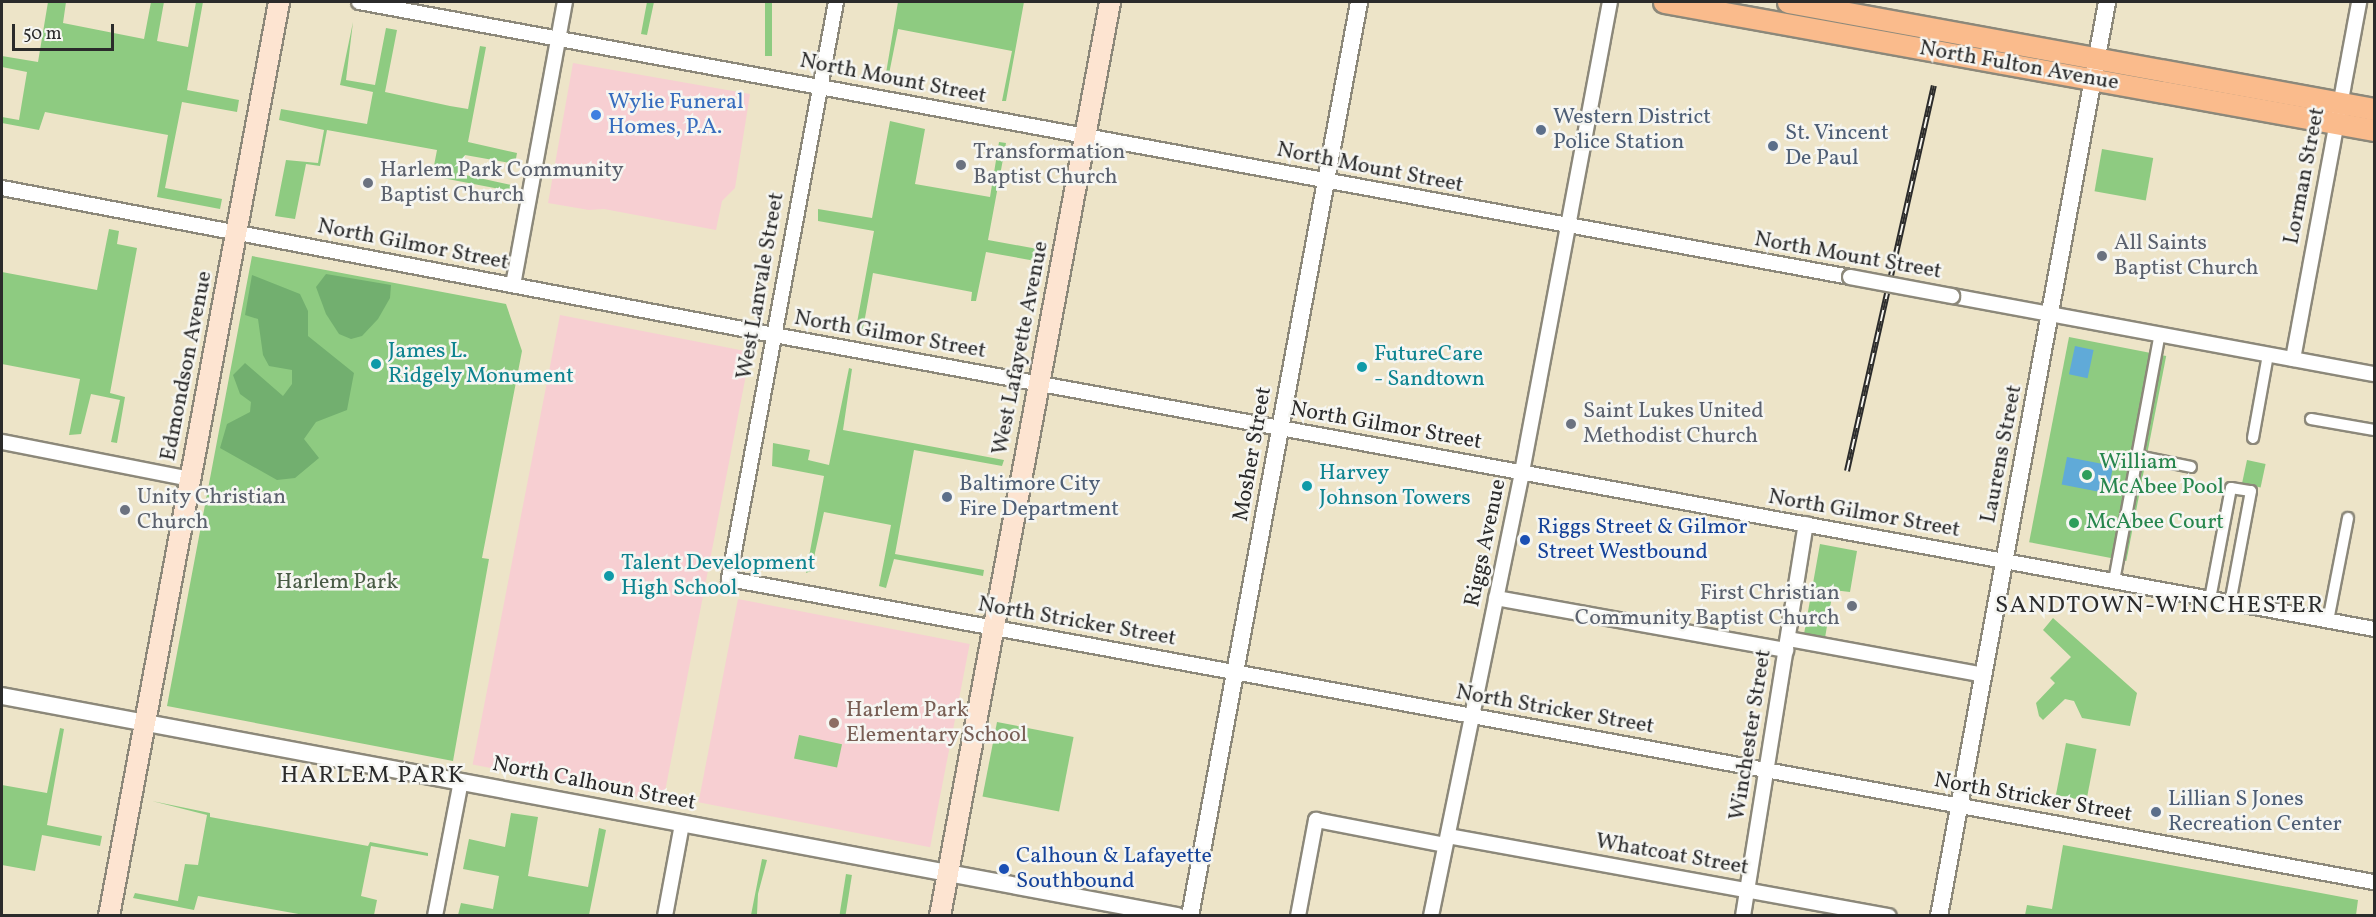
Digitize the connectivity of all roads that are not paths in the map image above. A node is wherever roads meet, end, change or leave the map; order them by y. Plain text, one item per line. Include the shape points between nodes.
1 (279, 2) edge
2 (359, 2) edge
3 (565, 2) edge
4 (836, 2) edge
5 (1110, 2) edge
6 (1359, 2) edge
7 (1610, 2) edge
8 (1664, 2) edge
9 (1788, 2) edge
10 (2107, 2) edge
11 (2360, 2) edge
12 (1854, 8) edge
13 (1848, 35) junction
14 (559, 38) junction
15 (2097, 58) junction
16 (2093, 79) junction
17 (820, 87) junction
18 (2374, 109) edge
19 (2339, 113) junction
20 (2374, 130) edge
21 (1085, 136) junction
22 (1326, 181) junction
23 (2, 188) edge
24 (1568, 226) junction
25 (236, 232) junction
26 (513, 285) junction
27 (2050, 314) junction
28 (2160, 334) junction
29 (774, 335) junction
30 (2268, 354) junction
31 (2293, 359) junction
32 (2374, 374) edge
33 (1038, 383) junction
34 (2311, 419) dead end
35 (1280, 428) junction
36 (2374, 430) edge
37 (2253, 438) dead end
38 (2, 442) edge
39 (2137, 456) junction
40 (2191, 467) dead end
41 (1522, 472) junction
42 (190, 479) junction
43 (2348, 518) dead end
44 (1806, 524) junction
45 (2004, 561) junction
46 (729, 579) joint
47 (2114, 581) junction
48 (1496, 598) junction
49 (2210, 599) junction
50 (2230, 603) junction
51 (2328, 621) junction
52 (993, 628) junction
53 (2374, 629) edge
54 (1787, 645) junction
55 (1235, 672) junction
56 (1984, 675) junction
57 (2, 696) edge
58 (1472, 716) junction
59 (144, 723) junction
60 (1767, 770) junction
61 (461, 781) junction
62 (1960, 806) junction
63 (682, 824) junction
64 (1447, 840) junction
65 (948, 873) junction
66 (2374, 882) edge
67 (1748, 890) junction
68 (109, 915) edge
69 (435, 915) edge
70 (665, 915) edge
71 (940, 915) edge
72 (1178, 915) edge
73 (1190, 915) edge
74 (1298, 915) edge
75 (1431, 915) edge
76 (1743, 915) edge
77 (1889, 915) edge
78 (1940, 915) edge

1 - 25 main road, Edmondson Avenue
2 - 14 street, North Mount Street
3 - 14 street
4 - 17 street, West Lanvale Street
5 - 21 main road, West Lafayette Avenue
6 - 22 street, Mosher Street
7 - 24 street, Riggs Avenue
8 - 13 main road, North Fulton Avenue
9 - 12 main road, North Fulton Avenue
10 - 15 street, Laurens Street
11 - 19 street, Lorman Street
12 - 13 street
12 - 15 main road, North Fulton Avenue
13 - 16 main road, North Fulton Avenue
14 - 17 street, North Mount Street
14 - 26 street
15 - 16 street, Laurens Street
15 - 19 main road, North Fulton Avenue
16 - 19 main road, North Fulton Avenue
16 - 27 street, Laurens Street
17 - 21 street, North Mount Street
17 - 29 street, West Lanvale Street
18 - 19 main road, North Fulton Avenue
19 - 20 main road, North Fulton Avenue
19 - 31 street, Lorman Street
21 - 22 street, North Mount Street
21 - 33 main road, West Lafayette Avenue
22 - 24 street, North Mount Street
22 - 35 street, Mosher Street
23 - 25 street, North Gilmor Street
24 - 27 street, North Mount Street, bridge
24 - 41 street, Riggs Avenue
25 - 26 street, North Gilmor Street
25 - 42 main road, Edmondson Avenue
26 - 29 street, North Gilmor Street
27 - 28 street, North Mount Street
27 - 45 street, Laurens Street
28 - 30 street, North Mount Street
28 - 39 street
29 - 33 street, North Gilmor Street
29 - 46 street, West Lanvale Street
30 - 31 street, North Mount Street
30 - 37 street
31 - 32 street, North Mount Street
33 - 35 street, North Gilmor Street
33 - 52 main road, West Lafayette Avenue
34 - 36 street
35 - 41 street, North Gilmor Street
35 - 55 street, Mosher Street
38 - 42 street
39 - 40 street
39 - 47 street
41 - 44 street, North Gilmor Street
41 - 48 street, Riggs Avenue
42 - 59 main road, Edmondson Avenue
43 - 51 street
44 - 45 street, North Gilmor Street
44 - 54 street, Winchester Street
45 - 47 street, North Gilmor Street
45 - 56 street, Laurens Street
46 - 52 street, North Stricker Street
47 - 49 street, North Gilmor Street
48 - 54 street
48 - 58 street, Riggs Avenue
49 - 50 street, North Gilmor Street
49 - 50 street via 2231,488 2251,491
50 - 51 street, North Gilmor Street
51 - 53 street, North Gilmor Street
52 - 55 street, North Stricker Street
52 - 65 main road, West Lafayette Avenue
54 - 56 street
54 - 60 street, Winchester Street
55 - 58 street, North Stricker Street
55 - 73 street, Mosher Street
56 - 62 street, Laurens Street
57 - 59 street, North Calhoun Street
58 - 60 street, North Stricker Street
58 - 64 street, Riggs Avenue
59 - 61 street, North Calhoun Street
59 - 68 main road, Edmondson Avenue
60 - 62 street, North Stricker Street
60 - 67 street, Winchester Street
61 - 63 street, North Calhoun Street
61 - 69 street
62 - 66 street, North Stricker Street
62 - 78 street, Laurens Street
63 - 65 street, North Calhoun Street
63 - 70 street
64 - 67 street, Whatcoat Street
64 - 74 street, Whatcoat Street via 1316,820
64 - 75 street, Riggs Avenue
65 - 71 main road, West Lafayette Avenue
65 - 72 street, North Calhoun Street
67 - 76 street, Winchester Street
67 - 77 street, Whatcoat Street

